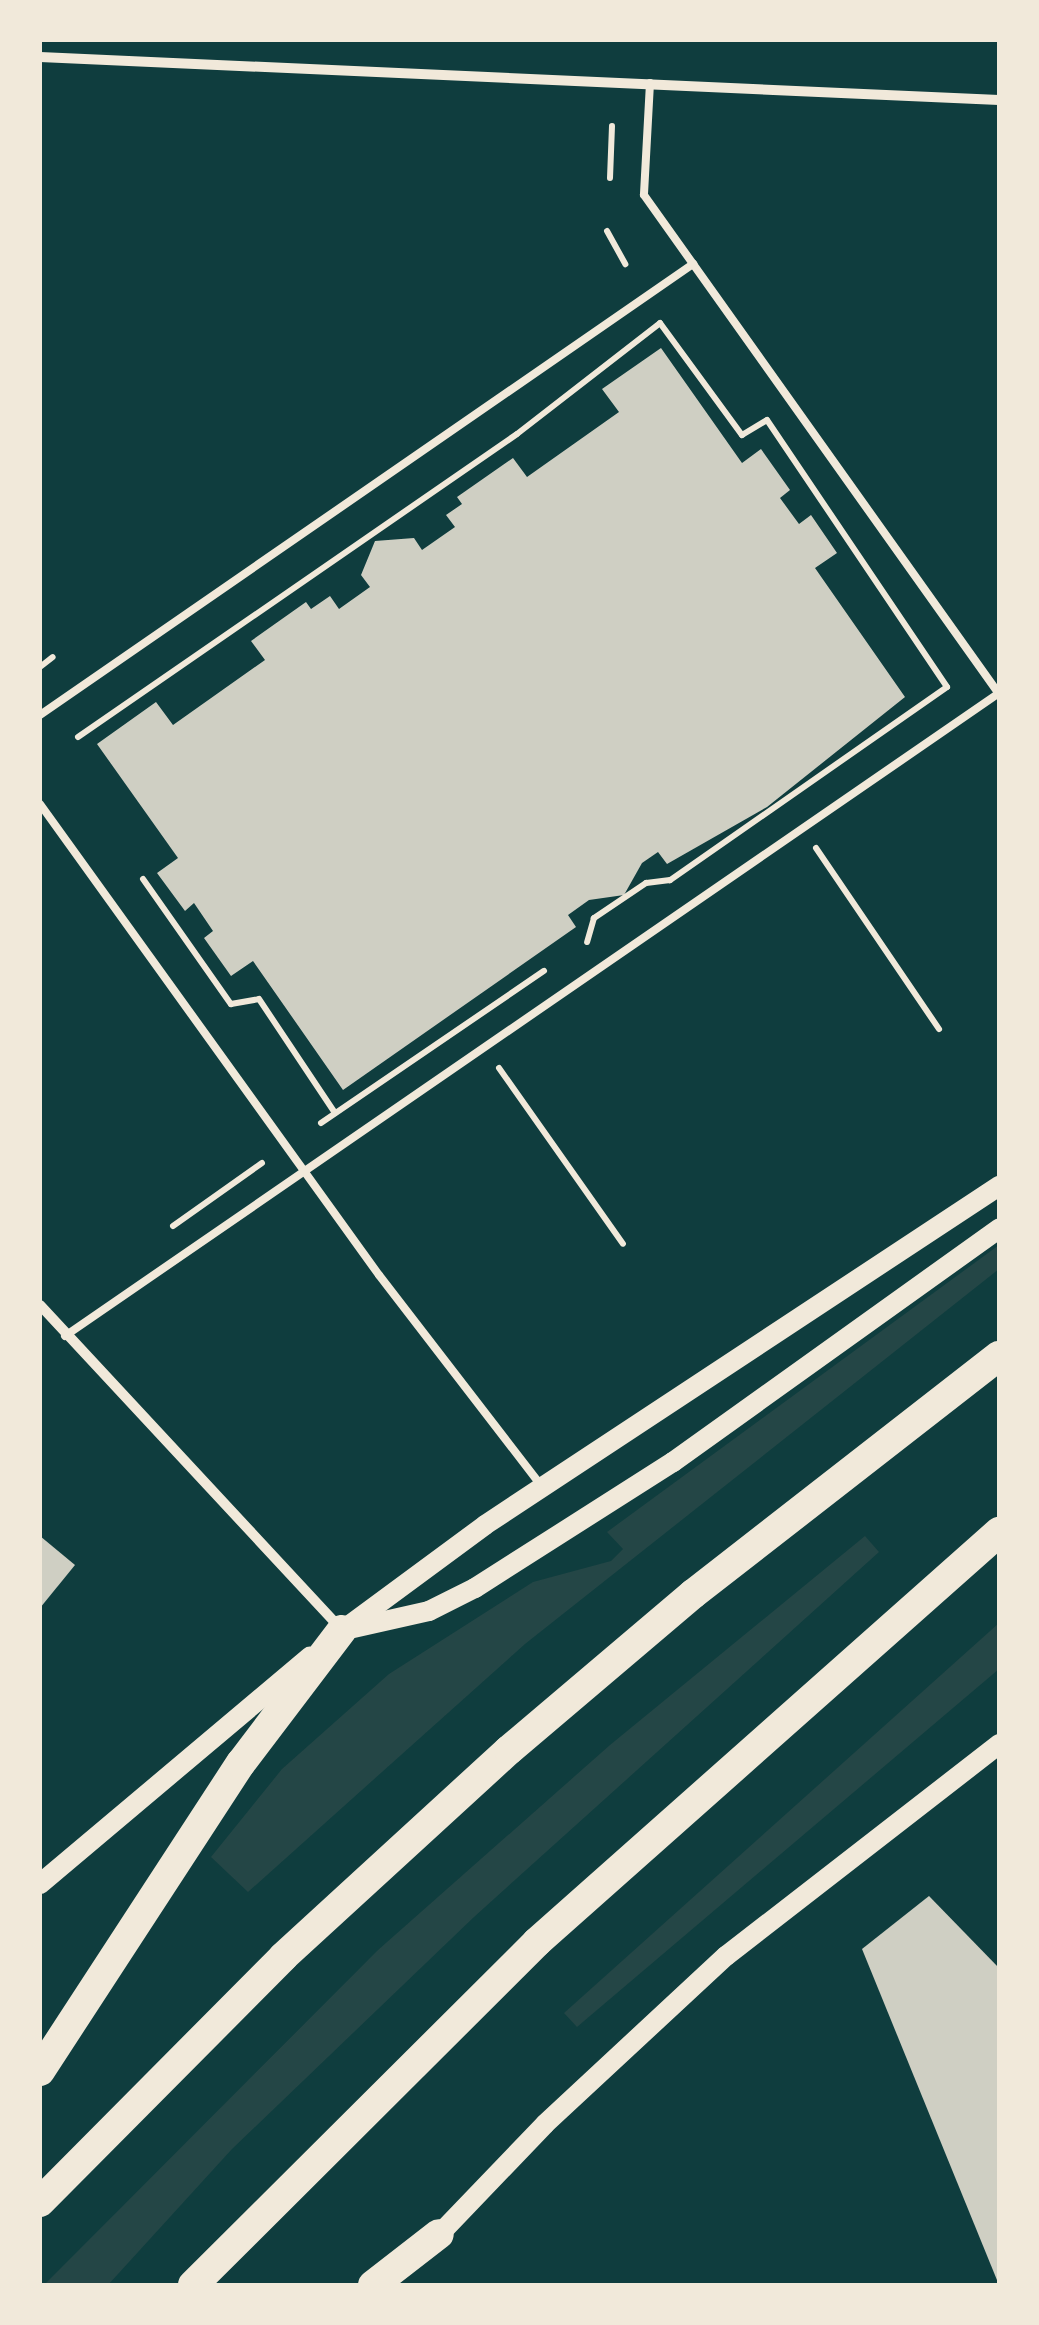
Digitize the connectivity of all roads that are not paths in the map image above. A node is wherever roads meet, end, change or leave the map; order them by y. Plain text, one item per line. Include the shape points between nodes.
1 (40, 58) edge
2 (650, 83) junction
3 (999, 100) edge
4 (693, 264) junction
5 (999, 694) edge
6 (40, 715) edge
7 (40, 804) edge
8 (304, 1170) junction
9 (999, 1186) edge
10 (999, 1230) edge
11 (40, 1305) edge
12 (66, 1336) junction
13 (999, 1356) edge
14 (543, 1487) junction
15 (999, 1532) edge
16 (342, 1630) junction
17 (999, 1744) edge
18 (40, 1884) edge
19 (40, 2070) edge
20 (40, 2202) edge
21 (439, 2234) junction
22 (196, 2285) edge
23 (373, 2285) edge
24 (395, 2285) edge

1 - 2 street
2 - 3 street
2 - 4 lane via 644,195
4 - 5 lane
4 - 6 lane
5 - 8 lane
7 - 8 lane
8 - 12 lane
8 - 14 lane
9 - 14 main road
10 - 16 main road via 673,1462 475,1588 429,1611
11 - 12 street
12 - 16 street via 288,1564
13 - 20 highway via 693,1594 403,1844
14 - 16 main road
15 - 22 highway via 654,1834
16 - 18 main road
16 - 19 highway via 241,1763
17 - 21 main road via 726,1956
21 - 23 highway
21 - 24 main road

